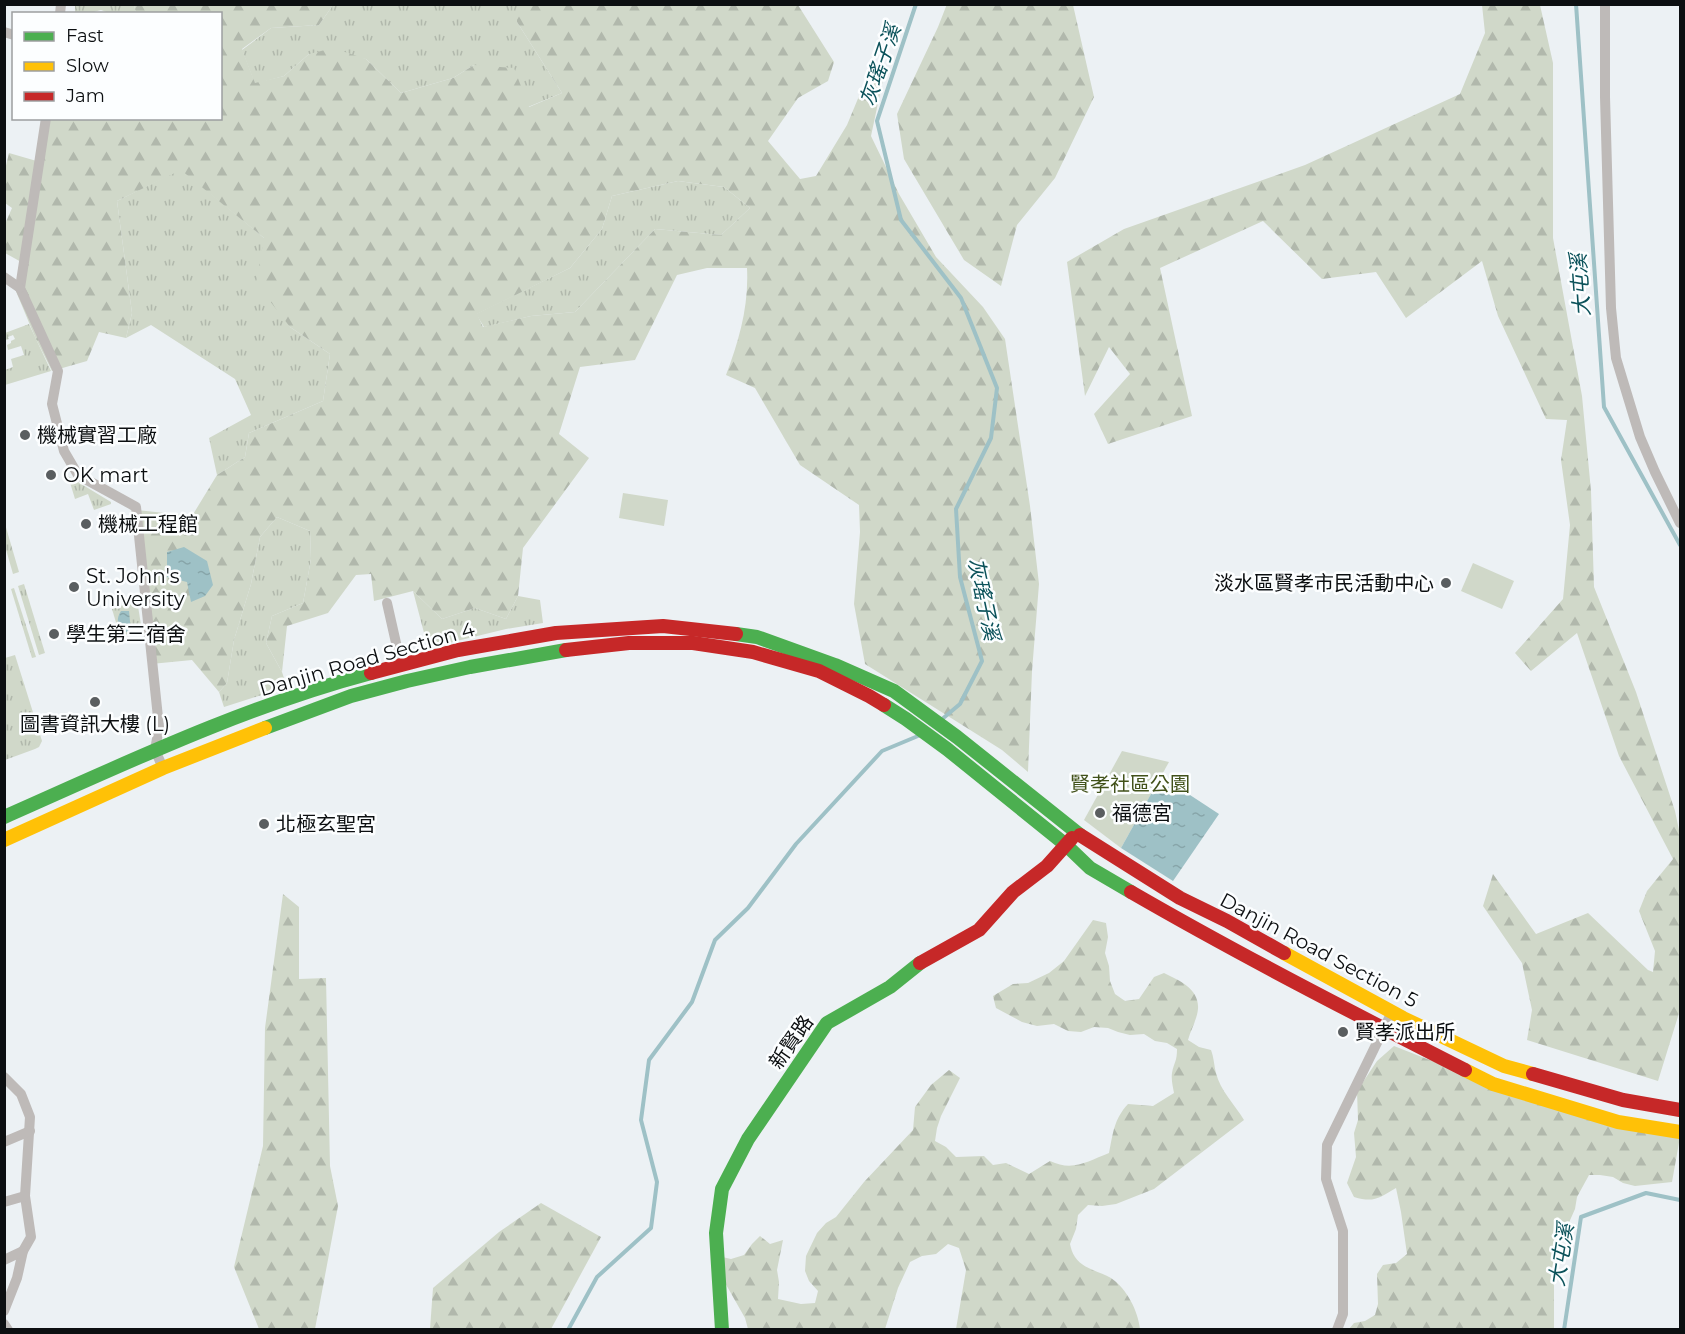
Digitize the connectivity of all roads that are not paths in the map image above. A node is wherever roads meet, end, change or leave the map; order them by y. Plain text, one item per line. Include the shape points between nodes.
1 (1605, 4) edge
2 (46, 120) edge
3 (4, 278) edge
4 (20, 288) junction
5 (1680, 523) edge
6 (387, 603) dead end
7 (401, 665) junction
8 (155, 750) junction
9 (163, 768) junction
10 (1032, 795) joint
11 (4, 817) edge
12 (1076, 832) junction
13 (4, 840) edge
14 (1066, 844) junction
15 (1392, 1012) junction
16 (1384, 1029) junction
17 (4, 1077) edge
18 (1680, 1110) edge
19 (30, 1131) junction
20 (1680, 1132) edge
21 (4, 1142) edge
22 (25, 1196) junction
23 (4, 1202) edge
24 (23, 1251) junction
25 (4, 1260) edge
26 (4, 1311) edge
27 (4, 1324) edge
28 (8, 1329) edge
29 (722, 1329) edge
30 (1337, 1329) edge

1 - 5 street via 1611,308 1616,358 1640,437
2 - 4 street
3 - 4 street
4 - 8 street via 58,371 52,405 64,451 78,476 136,507 159,727
6 - 7 street
7 - 8 main road, Danjin Road Section 4 via 244,714
7 - 10 main road, Danjin Road Section 4 via 458,650 556,633 663,626 757,637 835,664 894,691
8 - 9 street
8 - 11 main road, Danjin Road Section 4
9 - 13 main road, Danjin Road Section 4
9 - 14 main road, Danjin Road Section 4 via 351,696 407,681 557,651 629,643 693,643 753,652 819,671 869,696 906,719
10 - 12 main road, Danjin Road Section 5
12 - 14 main road, 新賢路
12 - 15 main road, Danjin Road Section 5 via 1180,898
14 - 16 main road, Danjin Road Section 5 via 1090,868
14 - 29 main road, 新賢路 via 1047,866 1013,892 980,930 923,960 890,987 827,1023 748,1138 722,1189 716,1233
15 - 16 street
15 - 18 main road, Danjin Road Section 5 via 1504,1066 1623,1100
16 - 20 main road, Danjin Road Section 5 via 1493,1084 1618,1122
16 - 30 street via 1327,1145 1326,1179 1343,1231 1343,1314
17 - 19 street via 21,1094 30,1117
19 - 21 street
19 - 22 street
22 - 23 street
22 - 24 street via 31,1237
24 - 25 street
24 - 26 street
27 - 28 street

